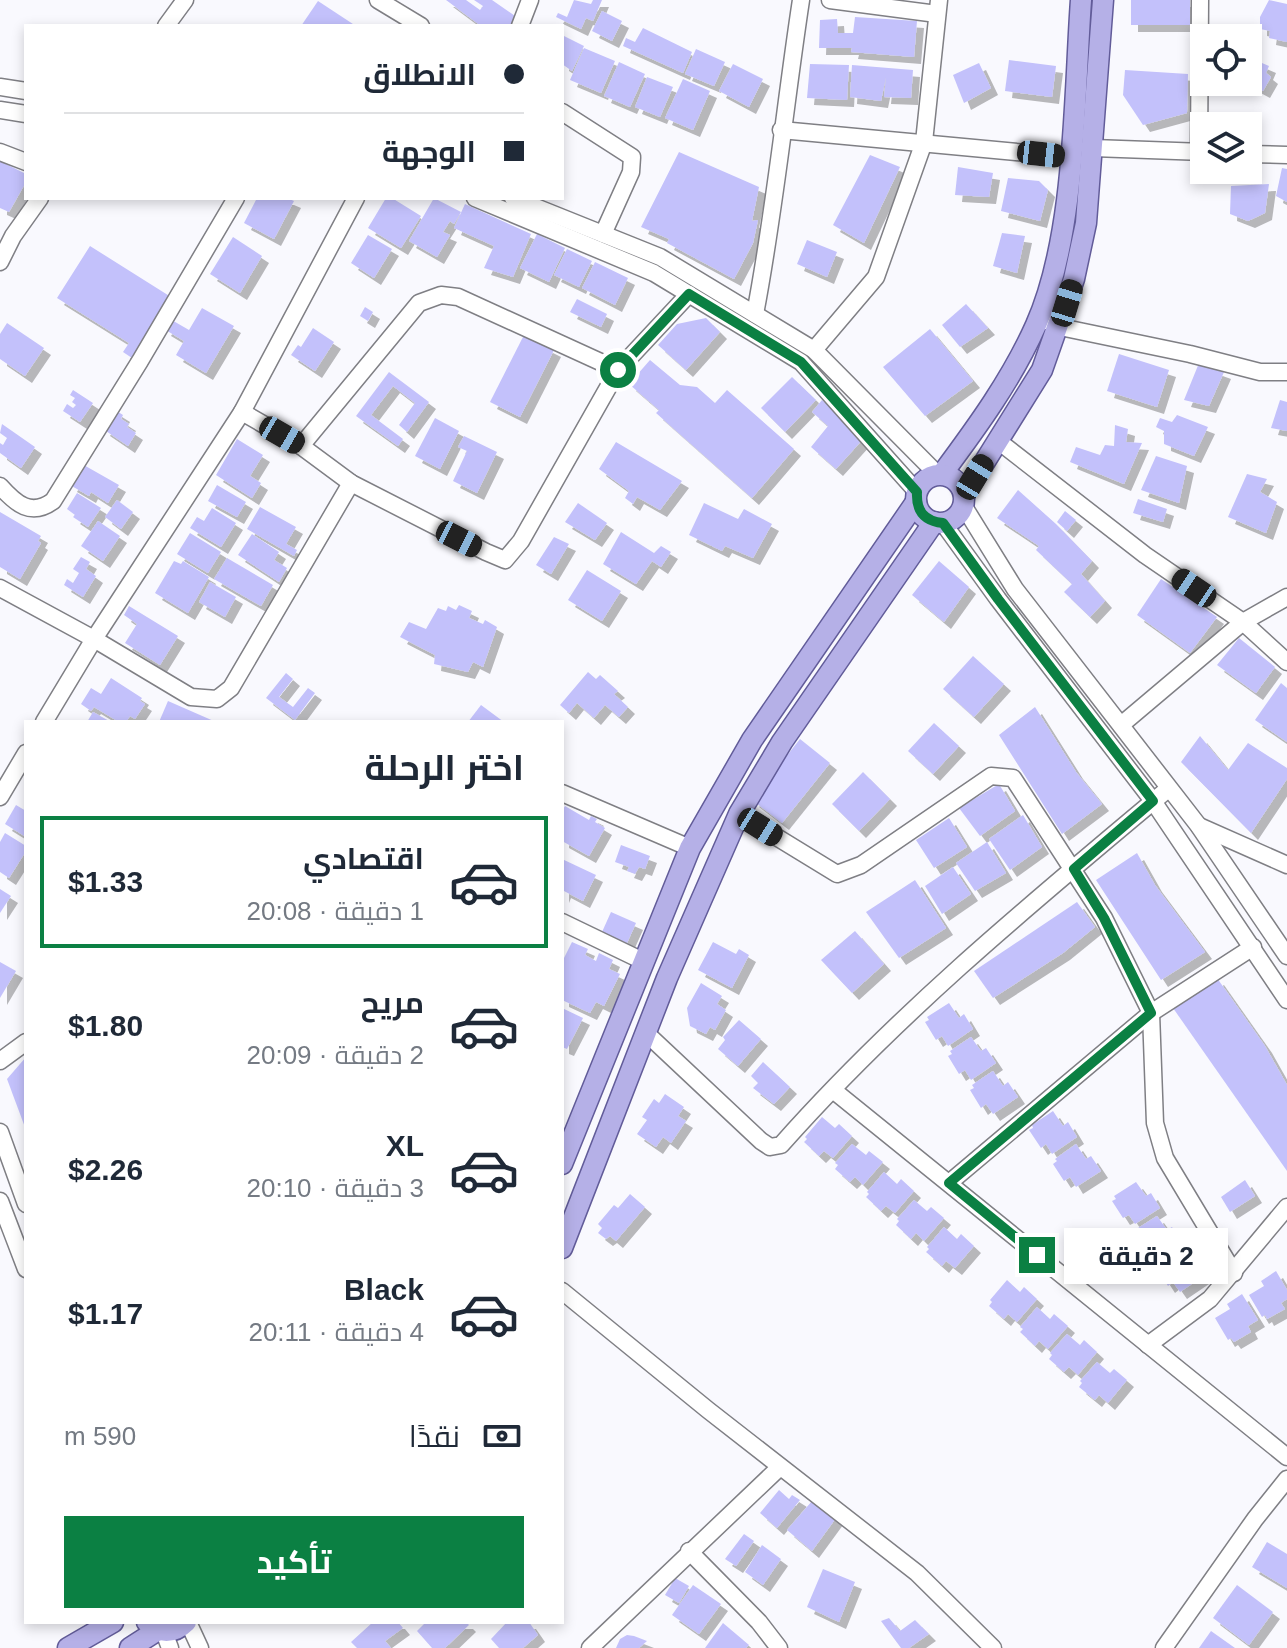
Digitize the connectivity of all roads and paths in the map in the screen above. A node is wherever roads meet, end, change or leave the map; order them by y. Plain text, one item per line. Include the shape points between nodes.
1 (185, 0) edge
2 (378, 0) edge
3 (530, 0) edge
4 (801, 0) edge
5 (830, 0) edge
6 (1081, 0) edge
7 (1103, 0) edge
8 (1200, 0) edge
9 (938, 7) edge
10 (167, 24) edge
11 (418, 24) edge
12 (521, 24) edge
13 (0, 87) edge
14 (24, 91) edge
15 (0, 110) edge
16 (1201, 112) edge
17 (564, 113) edge
18 (24, 114) edge
19 (781, 130) junction
20 (924, 142) junction
21 (1093, 148) junction
22 (0, 152) edge
23 (1190, 152) edge
24 (1262, 154) edge
25 (1287, 155) edge
26 (1070, 157) junction
27 (24, 161) edge
28 (39, 200) edge
29 (235, 200) edge
30 (355, 200) edge
31 (480, 200) edge
32 (518, 200) edge
33 (603, 234) junction
34 (0, 262) edge
35 (689, 294) junction
36 (718, 302) junction
37 (755, 314) junction
38 (1040, 317) junction
39 (1060, 327) junction
40 (814, 350) junction
41 (618, 370) junction
42 (1287, 372) edge
43 (242, 412) junction
44 (997, 440) junction
45 (301, 446) junction
46 (940, 474) junction
47 (351, 483) junction
48 (0, 486) edge
49 (916, 497) junction
50 (964, 500) junction
51 (939, 522) junction
52 (0, 588) edge
53 (1287, 597) edge
54 (1243, 622) junction
55 (94, 639) junction
56 (1287, 662) edge
57 (45, 720) edge
58 (1121, 725) junction
59 (24, 756) edge
60 (1168, 789) junction
61 (564, 794) edge
62 (0, 797) edge
63 (1153, 801) junction
64 (739, 814) junction
65 (1198, 825) junction
66 (690, 848) junction
67 (1287, 865) edge
68 (1074, 869) junction
69 (564, 923) edge
70 (1253, 947) junction
71 (1287, 956) edge
72 (645, 962) junction
73 (1287, 1000) edge
74 (1151, 1013) junction
75 (646, 1033) junction
76 (24, 1043) edge
77 (0, 1061) edge
78 (833, 1090) junction
79 (0, 1132) edge
80 (564, 1159) edge
81 (949, 1183) junction
82 (24, 1198) edge
83 (0, 1201) edge
84 (1287, 1207) edge
85 (20, 1239) edge
86 (564, 1243) edge
87 (24, 1259) edge
88 (1234, 1273) junction
89 (564, 1293) edge
90 (1148, 1345) junction
91 (1287, 1457) edge
92 (780, 1467) junction
93 (1287, 1479) edge
94 (689, 1551) junction
95 (110, 1624) edge
96 (184, 1624) edge
97 (188, 1624) edge
98 (160, 1633) edge
99 (68, 1648) edge
100 (130, 1648) edge
101 (200, 1648) edge
102 (590, 1648) edge
103 (779, 1648) edge
104 (993, 1648) edge
105 (1164, 1648) edge

1 - 10 street
2 - 11 street
3 - 12 street
4 - 19 street
5 - 9 street
6 - 26 main road
7 - 21 main road
8 - 16 street
9 - 20 street
13 - 14 street
15 - 18 street
17 - 33 street via 632,157 631,172
19 - 20 street
19 - 37 street
20 - 26 street
20 - 40 street via 876,277
21 - 23 street
21 - 39 main road via 1086,223
22 - 27 street
24 - 25 street
26 - 38 main road via 1058,250
28 - 34 street
29 - 48 street via 53,501 42,509 28,509
30 - 43 street
31 - 35 street via 654,273
32 - 33 street
33 - 36 street via 660,257
35 - 36 street
35 - 41 street
36 - 37 street
36 - 49 street via 801,362
37 - 40 street
38 - 39 street
38 - 46 main road via 992,407
39 - 42 street via 1260,372
39 - 44 main road via 1037,379
40 - 46 street
41 - 45 street via 458,297 441,295 419,303
41 - 47 street via 521,541 505,560
43 - 45 street
43 - 55 street
44 - 50 main road
44 - 54 street via 1145,555
45 - 47 street
46 - 49 main road via 921,484
46 - 50 main road via 957,481
47 - 55 street via 231,688 217,699 191,697
49 - 51 main road via 922,515
49 - 66 main road via 752,740
50 - 51 main road via 952,520
50 - 58 street via 1015,589
51 - 63 street
51 - 64 main road via 782,742
52 - 55 street
53 - 54 street
54 - 56 street
54 - 58 street
55 - 57 street
58 - 60 street
59 - 62 street
60 - 63 street
60 - 65 street
61 - 66 street
63 - 68 street
63 - 70 street
64 - 68 street via 837,874 861,865 991,776 1013,778
64 - 75 main road
65 - 67 street
65 - 71 street
66 - 72 main road
68 - 74 street
68 - 78 street via 949,976
69 - 72 street
70 - 73 street
70 - 74 street
72 - 80 main road
74 - 81 street
74 - 88 street via 1155,1123 1165,1158
75 - 78 street via 770,1147 781,1145
75 - 86 main road
76 - 77 street
78 - 81 street
79 - 82 street
81 - 90 street
83 - 85 street
84 - 88 street
85 - 87 street
88 - 90 street via 1210,1299
89 - 92 street
90 - 91 street
92 - 94 street
92 - 104 street via 917,1573
93 - 105 street
94 - 102 street
94 - 103 street
95 - 99 main road
96 - 98 main road
97 - 101 street
98 - 100 main road

